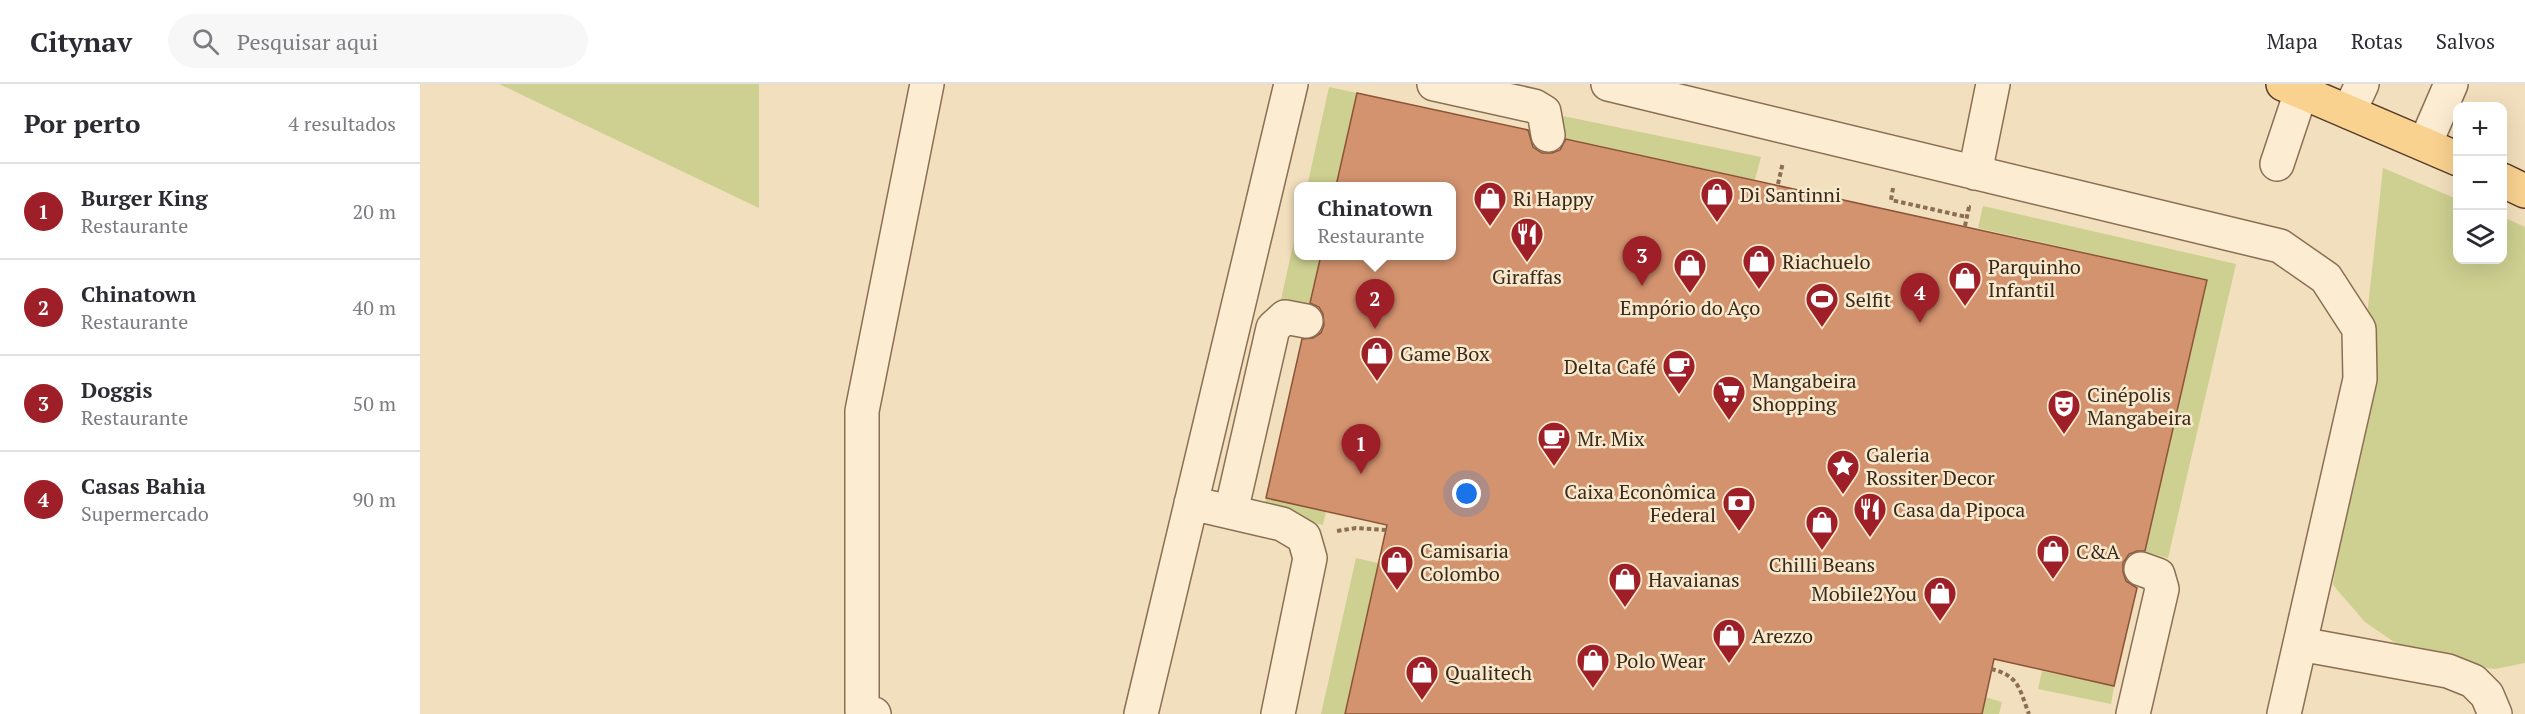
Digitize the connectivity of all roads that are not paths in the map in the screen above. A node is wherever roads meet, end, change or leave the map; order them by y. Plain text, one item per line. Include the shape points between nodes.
1 (927, 84) edge
2 (1291, 84) edge
3 (1434, 84) edge
4 (1608, 84) edge
5 (1994, 84) edge
6 (2451, 84) edge
7 (2292, 88) edge
8 (2356, 98) edge
9 (1548, 135) dead end
10 (2425, 144) junction
11 (2453, 157) edge
12 (2277, 164) dead end
13 (1976, 173) junction
14 (2507, 182) edge
15 (2525, 190) edge
16 (1306, 321) dead end
17 (1191, 503) junction
18 (1231, 512) junction
19 (2141, 569) dead end
20 (2300, 644) junction
21 (874, 714) edge
22 (1141, 714) edge
23 (1278, 714) edge
24 (2133, 714) edge
25 (2284, 714) edge
26 (2495, 714) edge

1 - 21 lane via 862,411 862,711
2 - 17 lane
3 - 9 lane via 1534,106 1544,112
4 - 13 lane
5 - 13 lane
6 - 10 lane
7 - 8 main road
7 - 12 lane
8 - 10 main road
10 - 11 main road
13 - 20 lane via 2280,246 2326,278 2359,329 2360,379
14 - 15 main road
16 - 18 lane via 1285,316 1273,328
17 - 18 lane
17 - 22 lane
18 - 23 lane via 1282,524 1304,537 1310,558
19 - 24 lane via 2158,575 2162,589
20 - 25 lane
20 - 26 lane via 2448,671 2473,681 2487,695

